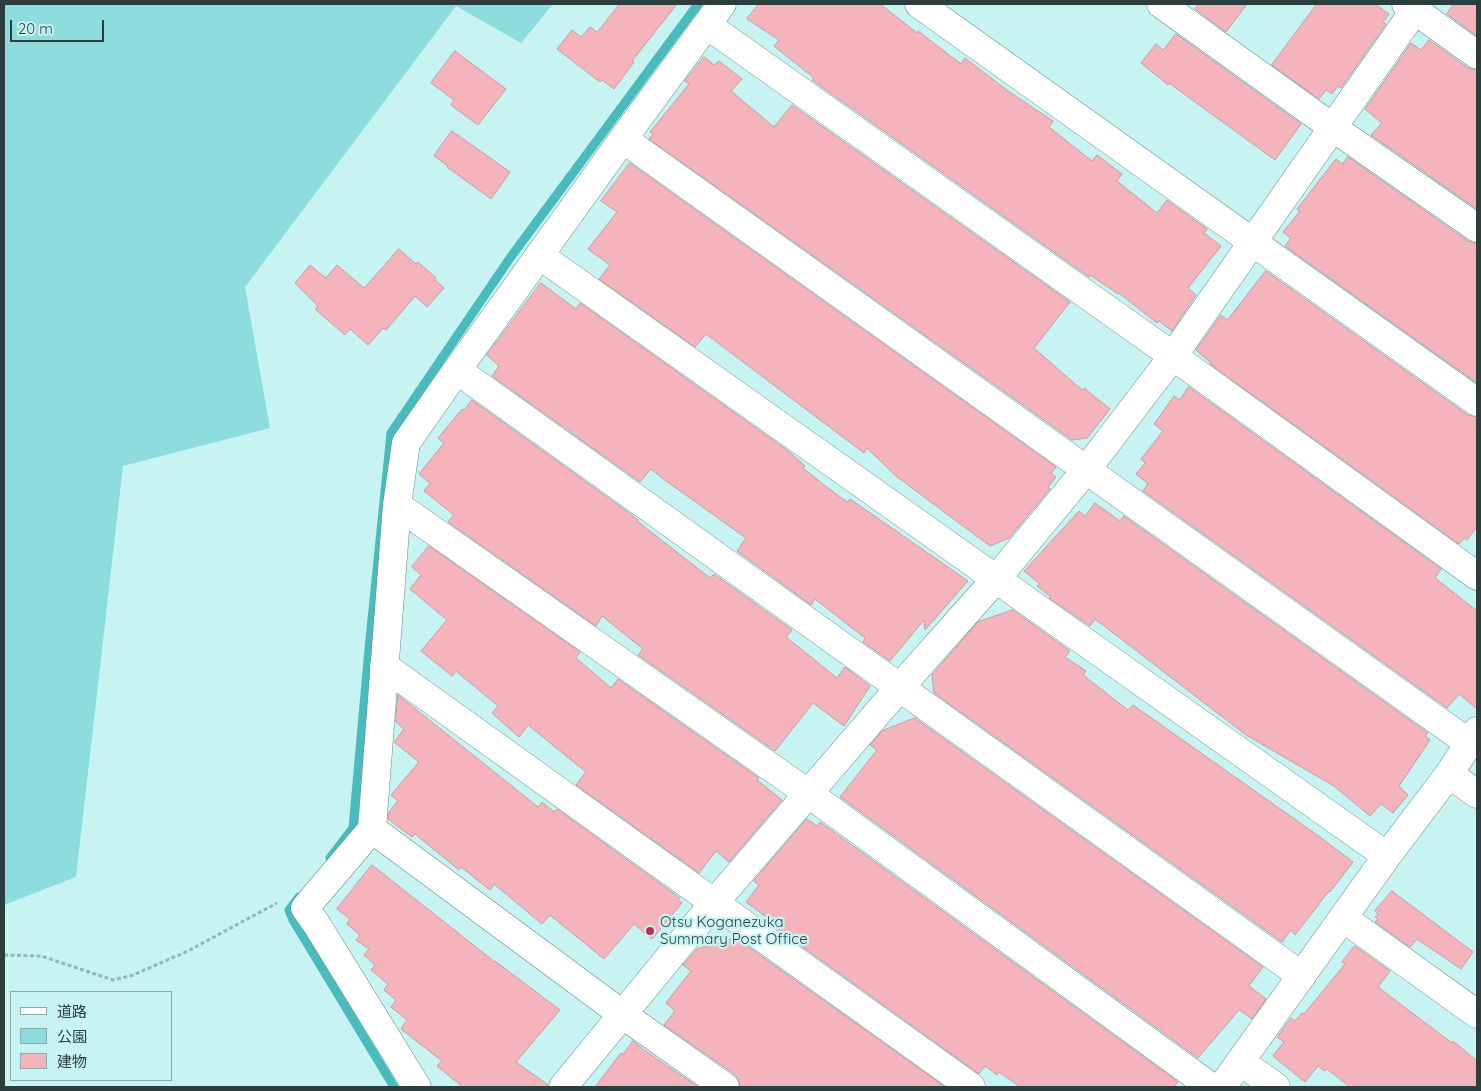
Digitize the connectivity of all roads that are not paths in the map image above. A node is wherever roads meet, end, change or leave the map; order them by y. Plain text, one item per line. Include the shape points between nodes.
1 (919, 4) edge
2 (1161, 4) edge
3 (1413, 6) edge
4 (715, 14) edge
5 (1477, 55) edge
6 (1332, 127) junction
7 (623, 139) junction
8 (1477, 228) edge
9 (1252, 242) junction
10 (539, 255) junction
11 (1173, 356) junction
12 (457, 370) junction
13 (1477, 402) edge
14 (1086, 470) junction
15 (397, 505) junction
16 (1477, 576) edge
17 (996, 579) junction
18 (384, 666) junction
19 (900, 687) junction
20 (1473, 737) edge
21 (1449, 774) junction
22 (808, 794) junction
23 (1477, 794) edge
24 (372, 829) junction
25 (1387, 856) junction
26 (714, 903) junction
27 (1343, 918) junction
28 (1302, 976) junction
29 (622, 1014) junction
30 (1477, 1014) edge
31 (1241, 1062) junction
32 (417, 1087) edge
33 (562, 1087) edge
34 (725, 1087) edge
35 (971, 1087) edge
36 (1212, 1087) edge
37 (1222, 1087) edge
38 (1276, 1087) edge

1 - 9 street
2 - 6 street
3 - 5 street
3 - 6 street
4 - 7 street
4 - 11 street
6 - 8 street
6 - 9 street
7 - 10 street
7 - 14 street
9 - 11 street
9 - 13 street
10 - 12 street
10 - 17 street
11 - 14 street
11 - 16 street
12 - 15 street via 406,443
12 - 19 street
14 - 17 street
14 - 20 street
15 - 18 street
15 - 22 street
17 - 19 street
17 - 25 street
18 - 24 street
18 - 26 street
19 - 22 street
19 - 28 street
20 - 21 street
21 - 23 street
21 - 25 street
22 - 26 street
22 - 36 street
24 - 29 street
24 - 32 street via 305,908
25 - 27 street
26 - 29 street
26 - 35 street
27 - 28 street
27 - 30 street
28 - 31 street
29 - 33 street
29 - 34 street
31 - 37 street
31 - 38 street

